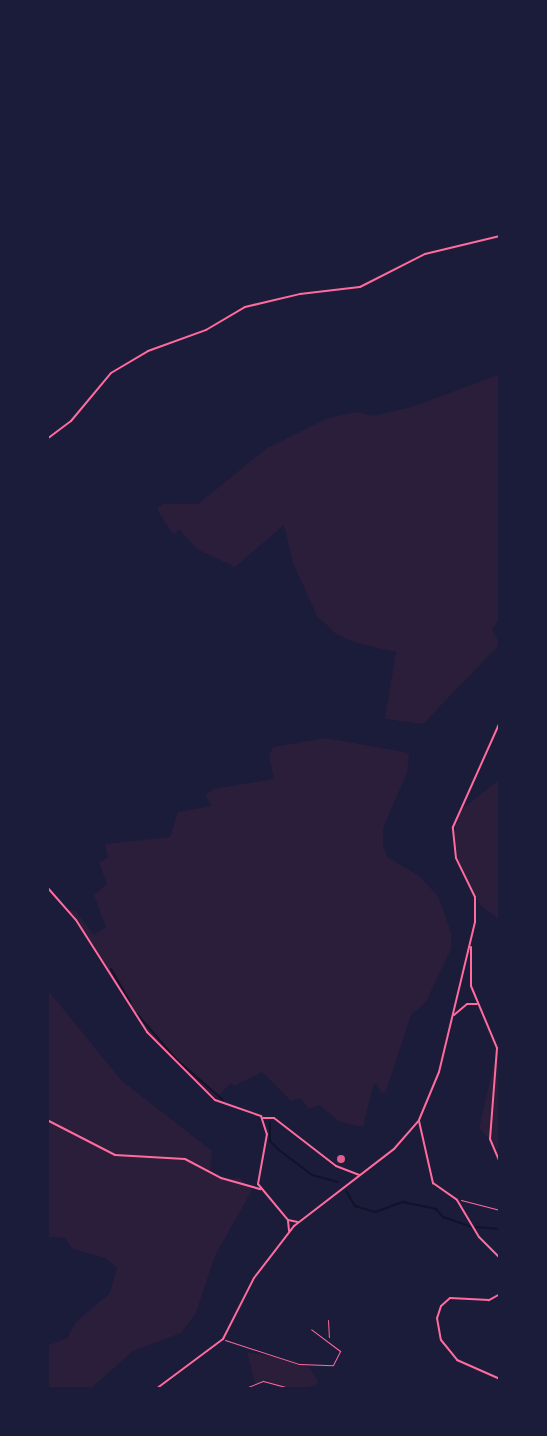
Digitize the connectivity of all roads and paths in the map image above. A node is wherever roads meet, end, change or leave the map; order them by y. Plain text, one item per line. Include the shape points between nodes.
1 (500, 236) edge
2 (47, 439) edge
3 (500, 722) edge
4 (47, 887) edge
5 (471, 947) junction
6 (480, 1005) junction
7 (454, 1014) junction
8 (263, 1118) junction
9 (47, 1120) edge
10 (419, 1120) junction
11 (500, 1163) edge
12 (359, 1175) junction
13 (260, 1189) junction
14 (457, 1200) junction
15 (500, 1210) edge
16 (288, 1220) junction
17 (298, 1222) junction
18 (289, 1230) junction
19 (500, 1258) edge
20 (500, 1294) edge
21 (328, 1320) dead end
22 (312, 1329) dead end
23 (223, 1339) junction
24 (328, 1339) junction
25 (500, 1379) edge
26 (156, 1389) edge
27 (243, 1389) edge
28 (292, 1389) edge

1 - 2 street via 425,254 360,287 245,307 111,373 71,421
3 - 5 street via 460,804 453,831 456,858 476,904
4 - 8 street via 76,920 147,1032 210,1096
5 - 6 street via 470,979
5 - 7 street
6 - 7 street via 467,1004
6 - 11 street via 497,1048 490,1134
7 - 10 street via 439,1072
8 - 12 street via 274,1118 336,1166
8 - 13 street via 267,1134
9 - 13 street via 115,1155 185,1159 221,1178
10 - 12 street via 400,1144
10 - 14 street via 433,1183
12 - 17 street
13 - 16 street
14 - 15 path
14 - 19 street via 479,1237
16 - 17 street
16 - 18 street
17 - 18 street
18 - 23 street via 254,1278
20 - 25 street via 489,1300 450,1298 437,1318 441,1340 457,1360
21 - 24 path
22 - 24 lane
23 - 24 lane via 321,1368 333,1366 340,1357
23 - 26 street
27 - 28 lane via 263,1381

